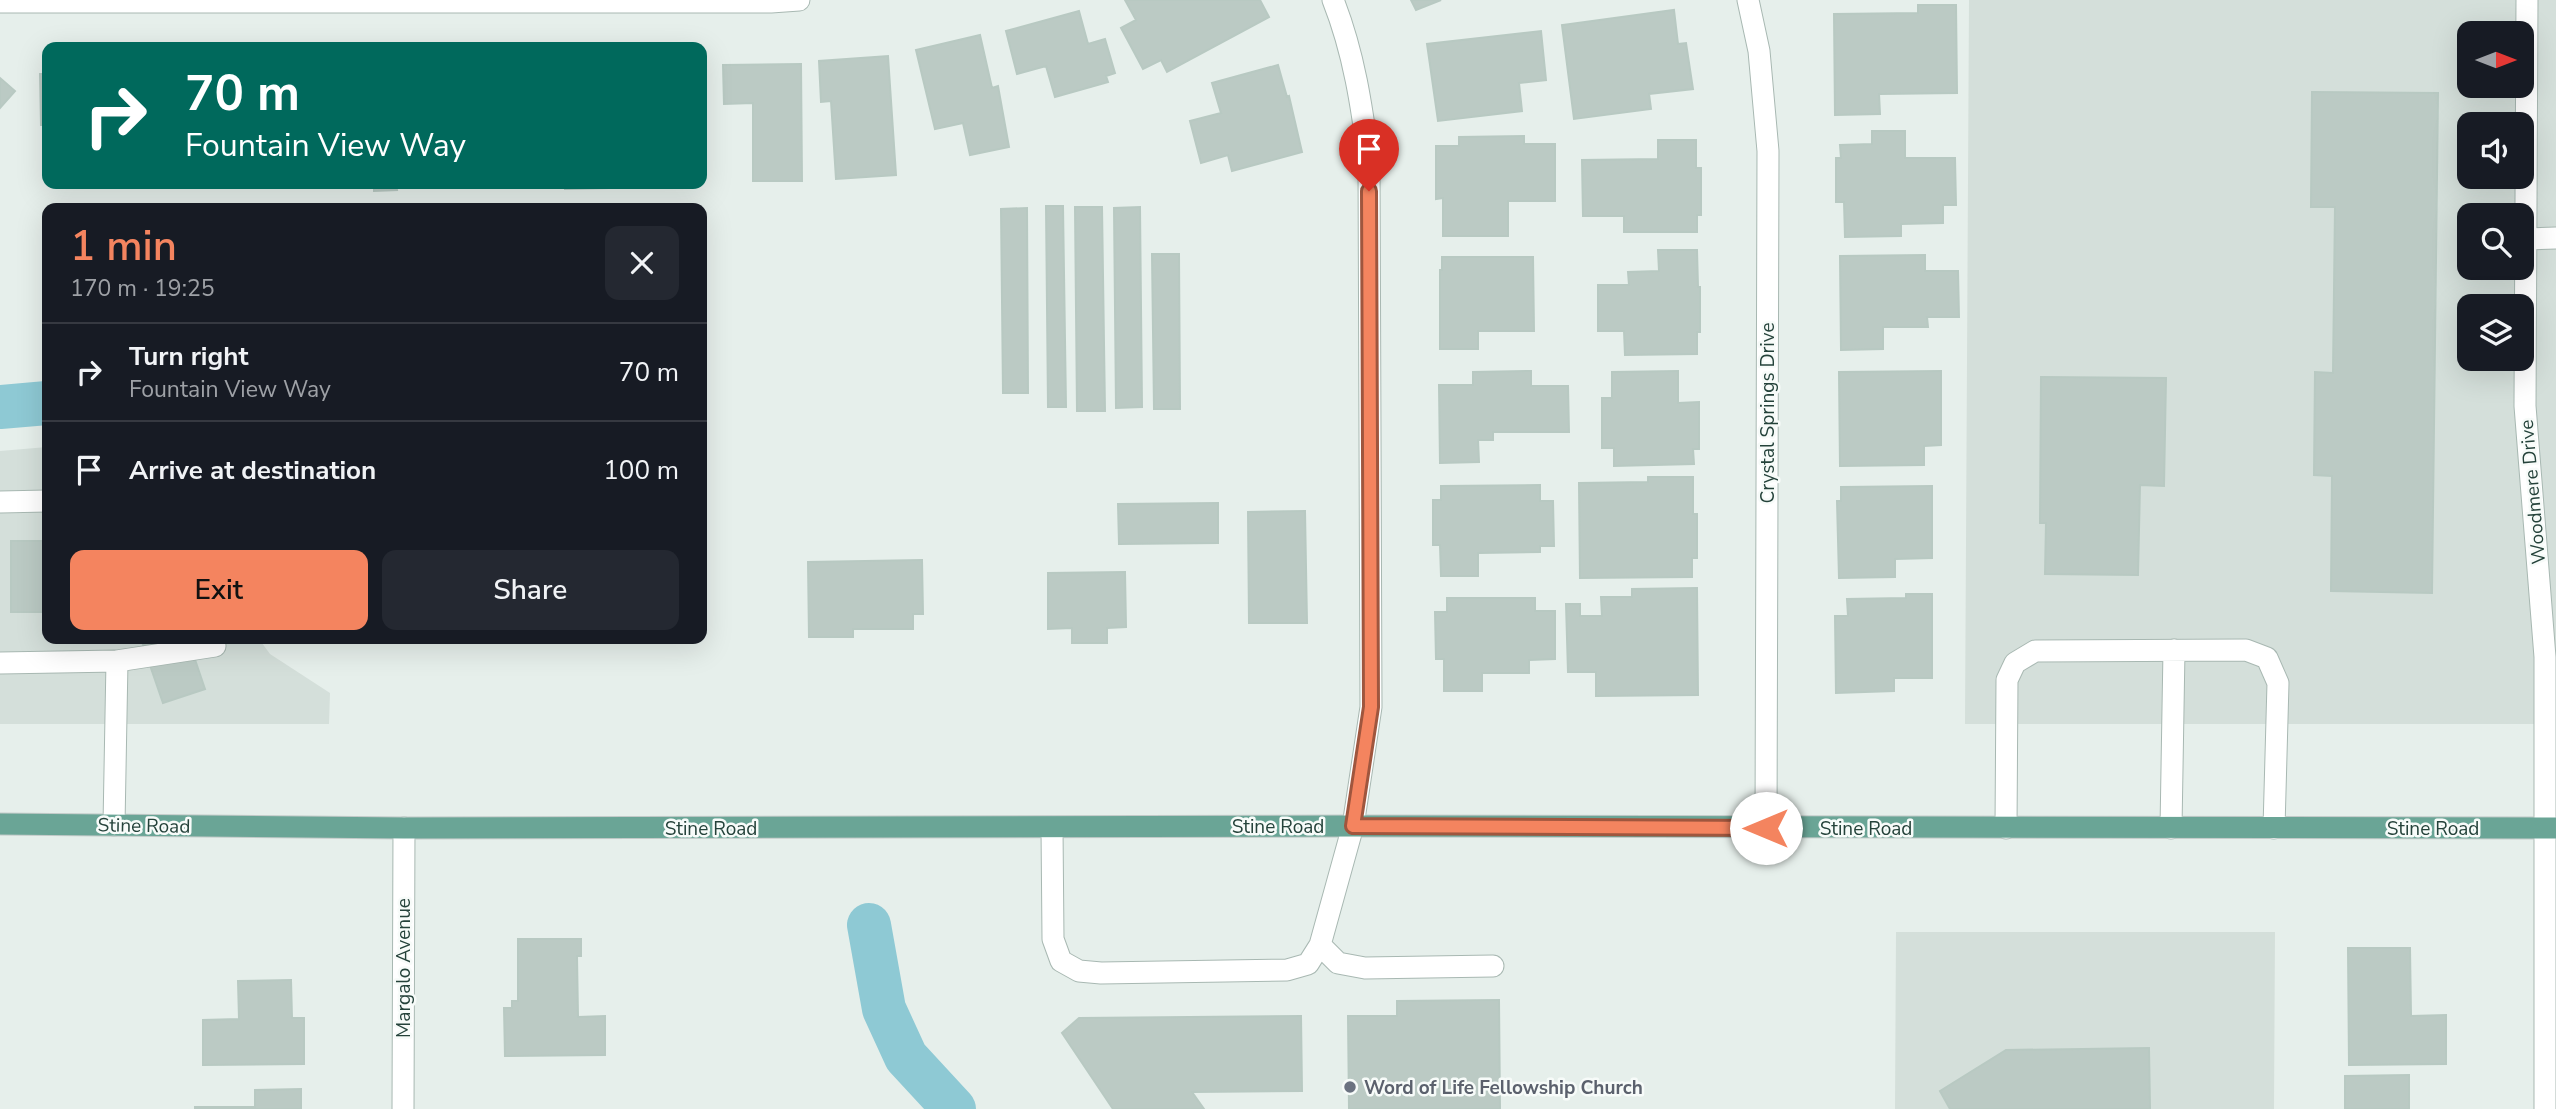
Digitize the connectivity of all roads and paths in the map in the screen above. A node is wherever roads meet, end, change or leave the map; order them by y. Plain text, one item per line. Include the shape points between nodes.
1 (799, 0) edge
2 (1333, 0) edge
3 (1748, 0) edge
4 (2528, 0) edge
5 (0, 2) edge
6 (2526, 203) edge
7 (2556, 238) edge
8 (2534, 239) edge
9 (2526, 280) edge
10 (42, 501) edge
11 (0, 502) edge
12 (214, 644) edge
13 (2174, 650) junction
14 (117, 661) junction
15 (0, 663) edge
16 (0, 824) edge
17 (114, 825) junction
18 (1353, 826) junction
19 (404, 828) junction
20 (1052, 828) junction
21 (1766, 828) junction
22 (2006, 828) junction
23 (2171, 828) junction
24 (2274, 828) junction
25 (2551, 828) edge
26 (1320, 945) junction
27 (1493, 966) dead end
28 (403, 1109) edge
29 (2545, 1109) edge

1 - 5 street
2 - 18 street via 1360,95 1369,163 1371,707
3 - 21 street, Crystal Springs Drive via 1759,51 1768,151
4 - 6 street, Woodmere Drive
7 - 8 street
9 - 25 street, Woodmere Drive via 2525,406 2546,657
10 - 11 street
12 - 14 street
13 - 22 street via 2035,651 2015,663 2007,680
13 - 23 street
13 - 24 street via 2246,650 2267,658 2278,683
14 - 15 street
14 - 17 street
16 - 17 main road, Stine Road
17 - 19 main road, Stine Road
18 - 20 main road, Stine Road
18 - 21 main road, Stine Road
18 - 26 street
19 - 20 main road, Stine Road
19 - 28 street, Margalo Avenue
20 - 26 street via 1053,939 1061,961 1079,971 1287,970 1308,964
21 - 22 main road, Stine Road
22 - 23 main road, Stine Road
23 - 24 main road, Stine Road
24 - 25 main road, Stine Road
25 - 29 street, Woodmere Drive
26 - 27 street via 1338,962 1365,968

